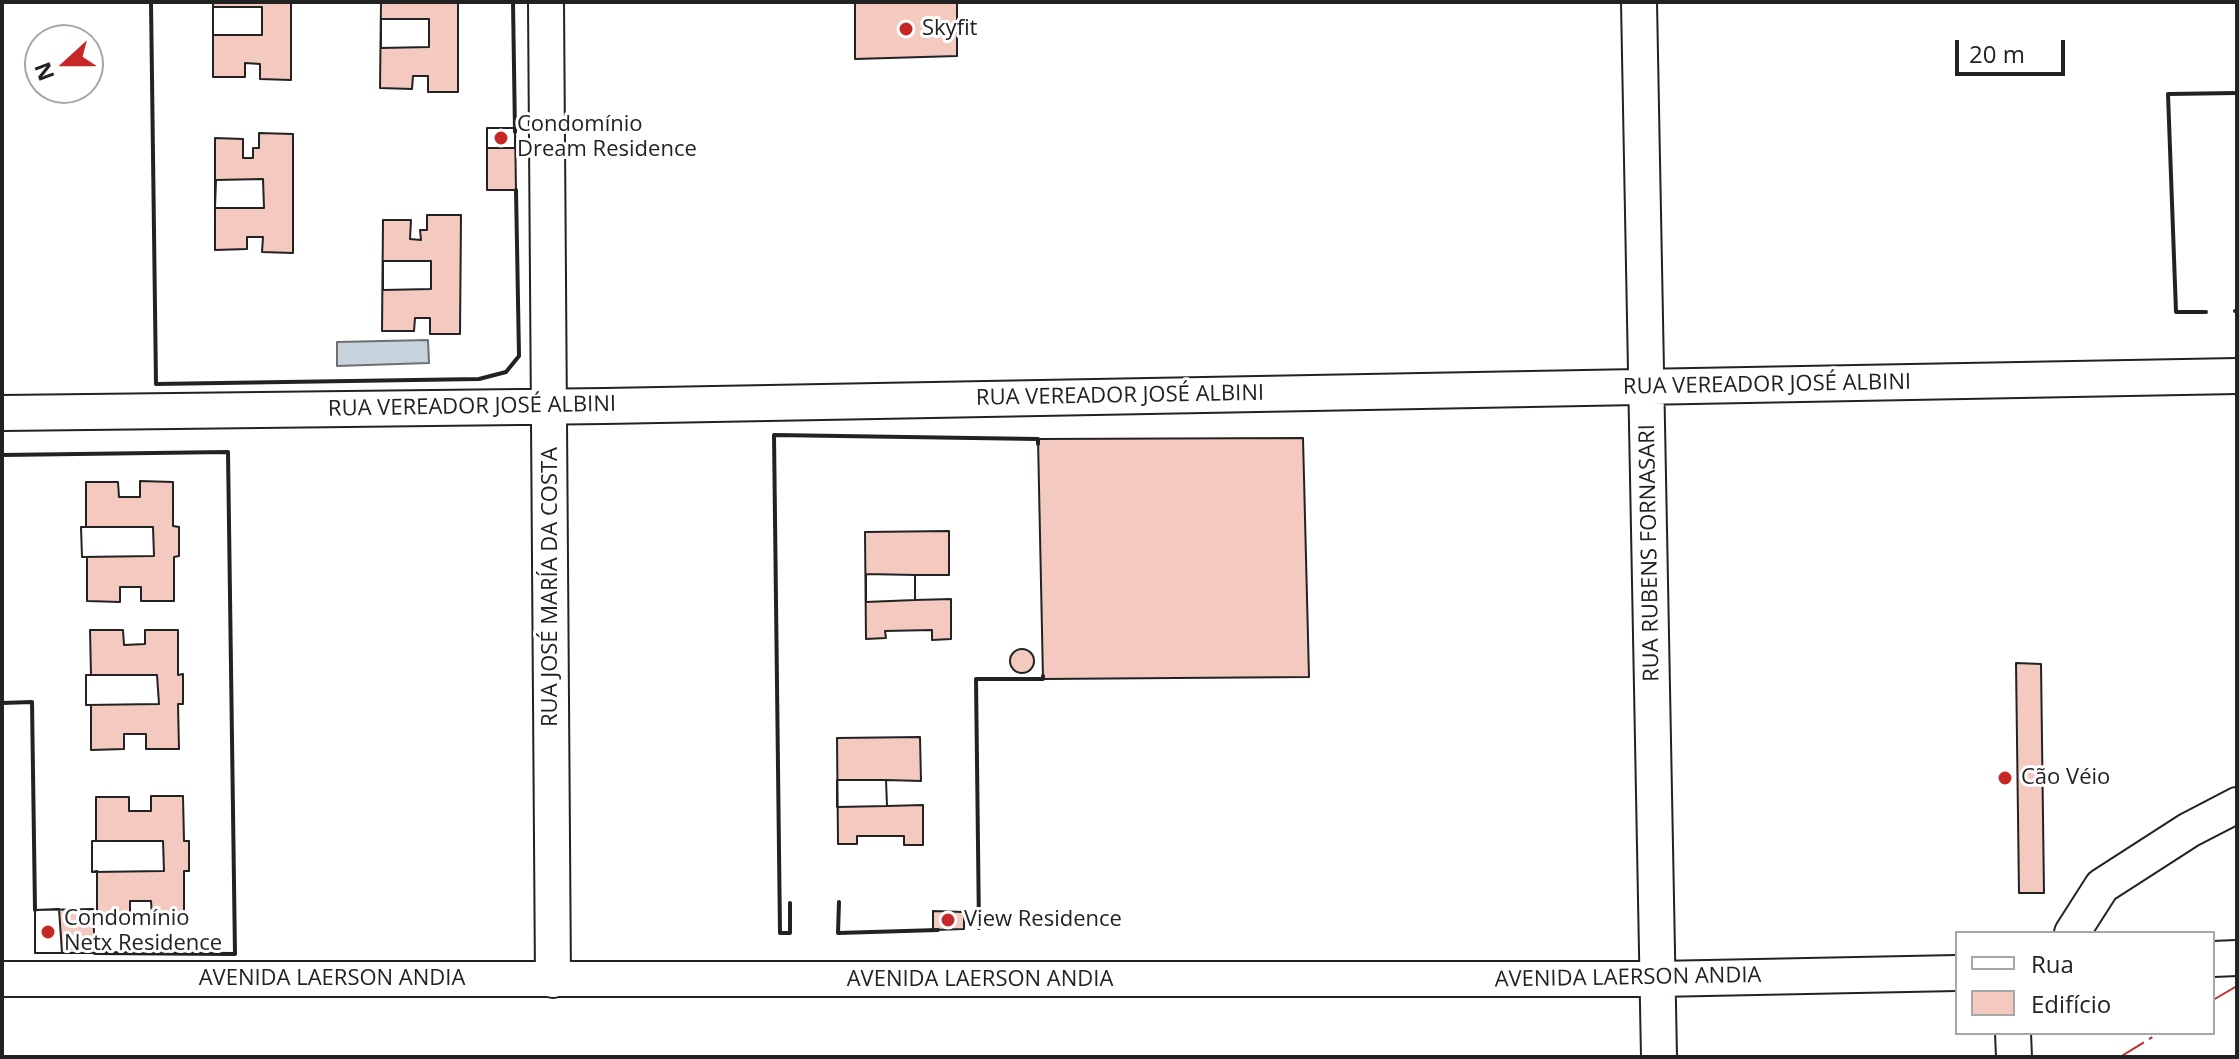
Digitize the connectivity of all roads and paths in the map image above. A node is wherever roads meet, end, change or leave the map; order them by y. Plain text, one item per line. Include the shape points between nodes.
1 (546, 2) edge
2 (1639, 2) edge
3 (2237, 376) edge
4 (1647, 387) junction
5 (551, 406) junction
6 (2, 413) edge
7 (2237, 805) edge
8 (2073, 931) edge
9 (2237, 958) edge
10 (2215, 959) edge
11 (1955, 973) edge
12 (2, 979) edge
13 (1657, 979) junction
14 (553, 980) junction
15 (2013, 1035) edge
16 (1659, 1057) edge
17 (2014, 1057) edge

1 - 5 street, RUA JOSÉ MARÍA DA COSTA
2 - 4 street, RUA RUBENS FORNASARI
3 - 4 street, RUA VEREADOR JOSÉ ALBINI
4 - 5 street, RUA VEREADOR JOSÉ ALBINI
4 - 13 street, RUA RUBENS FORNASARI
5 - 6 street, RUA VEREADOR JOSÉ ALBINI
5 - 14 street, RUA JOSÉ MARÍA DA COSTA
7 - 8 street via 2102,886
9 - 10 street
11 - 13 street, AVENIDA LAERSON ANDIA
12 - 14 street, AVENIDA LAERSON ANDIA
13 - 14 street, AVENIDA LAERSON ANDIA
13 - 16 street, RUA RUBENS FORNASARI
15 - 17 street

